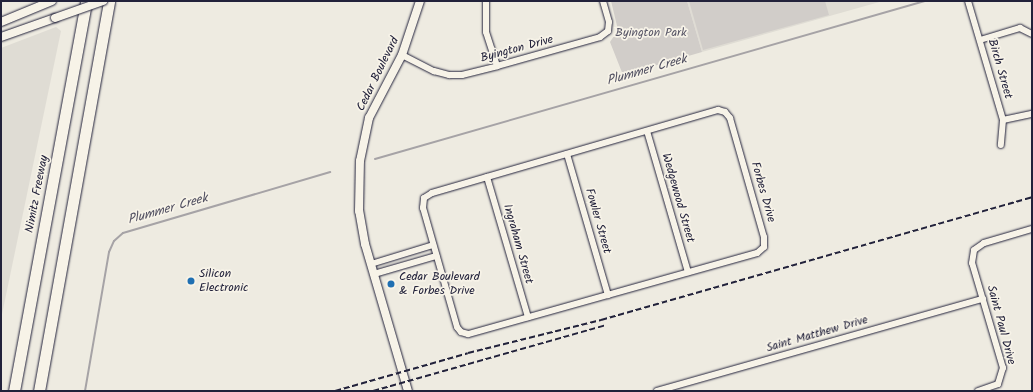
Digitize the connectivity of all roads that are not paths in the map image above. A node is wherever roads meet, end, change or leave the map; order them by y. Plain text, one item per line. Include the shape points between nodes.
1 (86, 1) edge
2 (103, 1) edge
3 (109, 1) edge
4 (420, 1) edge
5 (486, 1) edge
6 (603, 1) edge
7 (968, 1) edge
8 (51, 2) edge
9 (1, 22) edge
10 (1032, 34) edge
11 (1, 37) edge
12 (980, 40) junction
13 (402, 55) junction
14 (496, 66) junction
15 (1032, 114) edge
16 (1003, 120) junction
17 (647, 131) junction
18 (1001, 145) dead end
19 (567, 154) junction
20 (487, 177) junction
21 (1032, 229) edge
22 (433, 244) junction
23 (436, 256) junction
24 (371, 264) junction
25 (688, 272) junction
26 (374, 274) junction
27 (608, 295) junction
28 (982, 299) junction
29 (528, 317) junction
30 (14, 391) edge
31 (39, 391) edge
32 (408, 391) edge
33 (657, 391) edge
34 (978, 391) edge

1 - 30 highway, Nimitz Freeway
2 - 11 main road, bridge
3 - 31 highway
4 - 13 main road, Cedar Boulevard
5 - 14 street via 486,32
6 - 14 street, Byington Drive via 609,22 608,31 600,37
7 - 12 street, Birch Street
8 - 9 main road
10 - 12 street via 1020,28
12 - 16 street, Birch Street
13 - 14 street, Byington Drive via 434,71 449,75 462,75
13 - 24 main road, Cedar Boulevard via 369,118 360,161 359,211
15 - 16 street
16 - 18 street, Birch Street
17 - 19 street, Forbes Drive
17 - 25 street, Wedgewood Street
17 - 25 street, Forbes Drive via 718,110 725,112 730,118 762,230 764,247 757,253
19 - 20 street, Forbes Drive
19 - 27 street, Fowler Street
20 - 22 street, Forbes Drive via 432,193 424,198 422,208
20 - 29 street, Ingraham Street
21 - 28 street, Saint Paul Drive via 984,243 974,250 972,263
22 - 23 street, Forbes Drive
22 - 24 street
23 - 26 street
23 - 29 street, Forbes Drive via 457,327 461,332 468,334
24 - 26 main road, Cedar Boulevard
25 - 27 street, Forbes Drive
26 - 32 main road, Cedar Boulevard
27 - 29 street, Forbes Drive
28 - 33 street, Saint Matthew Drive
28 - 34 street, Saint Paul Drive via 1003,374 998,384

